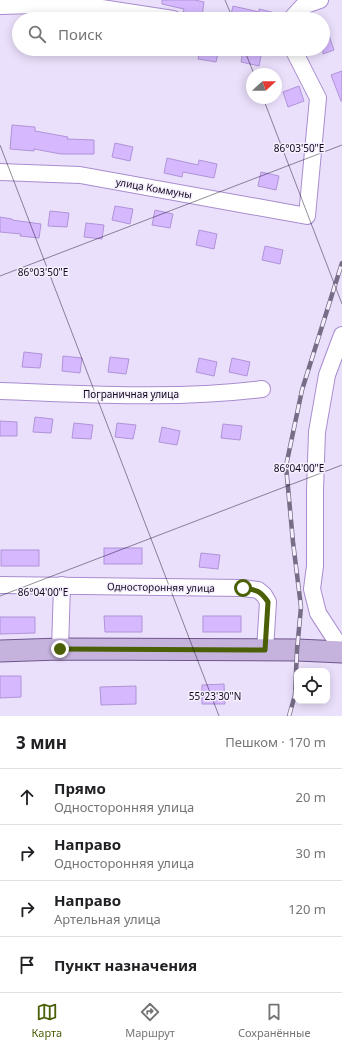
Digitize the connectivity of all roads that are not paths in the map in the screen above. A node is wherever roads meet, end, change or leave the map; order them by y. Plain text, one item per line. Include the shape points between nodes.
1 (320, 0) edge
2 (0, 6) edge
3 (128, 12) edge
4 (297, 12) edge
5 (297, 56) edge
6 (0, 172) edge
7 (342, 335) edge
8 (262, 389) dead end
9 (0, 391) edge
10 (0, 585) edge
11 (62, 585) junction
12 (60, 649) junction
13 (265, 650) junction
14 (0, 651) edge
15 (342, 651) edge

1 - 4 street via 303,6
2 - 3 street via 76,4
5 - 6 street, улица Коммуны via 318,98 307,216 80,175
7 - 15 street via 327,375 317,432 315,566 312,589 318,613
8 - 9 street, Пограничная улица via 228,394 134,395
10 - 11 street, Односторонняя улица
11 - 12 street
11 - 13 street, Односторонняя улица via 258,590 268,602
12 - 13 main road
12 - 14 main road
13 - 15 main road

